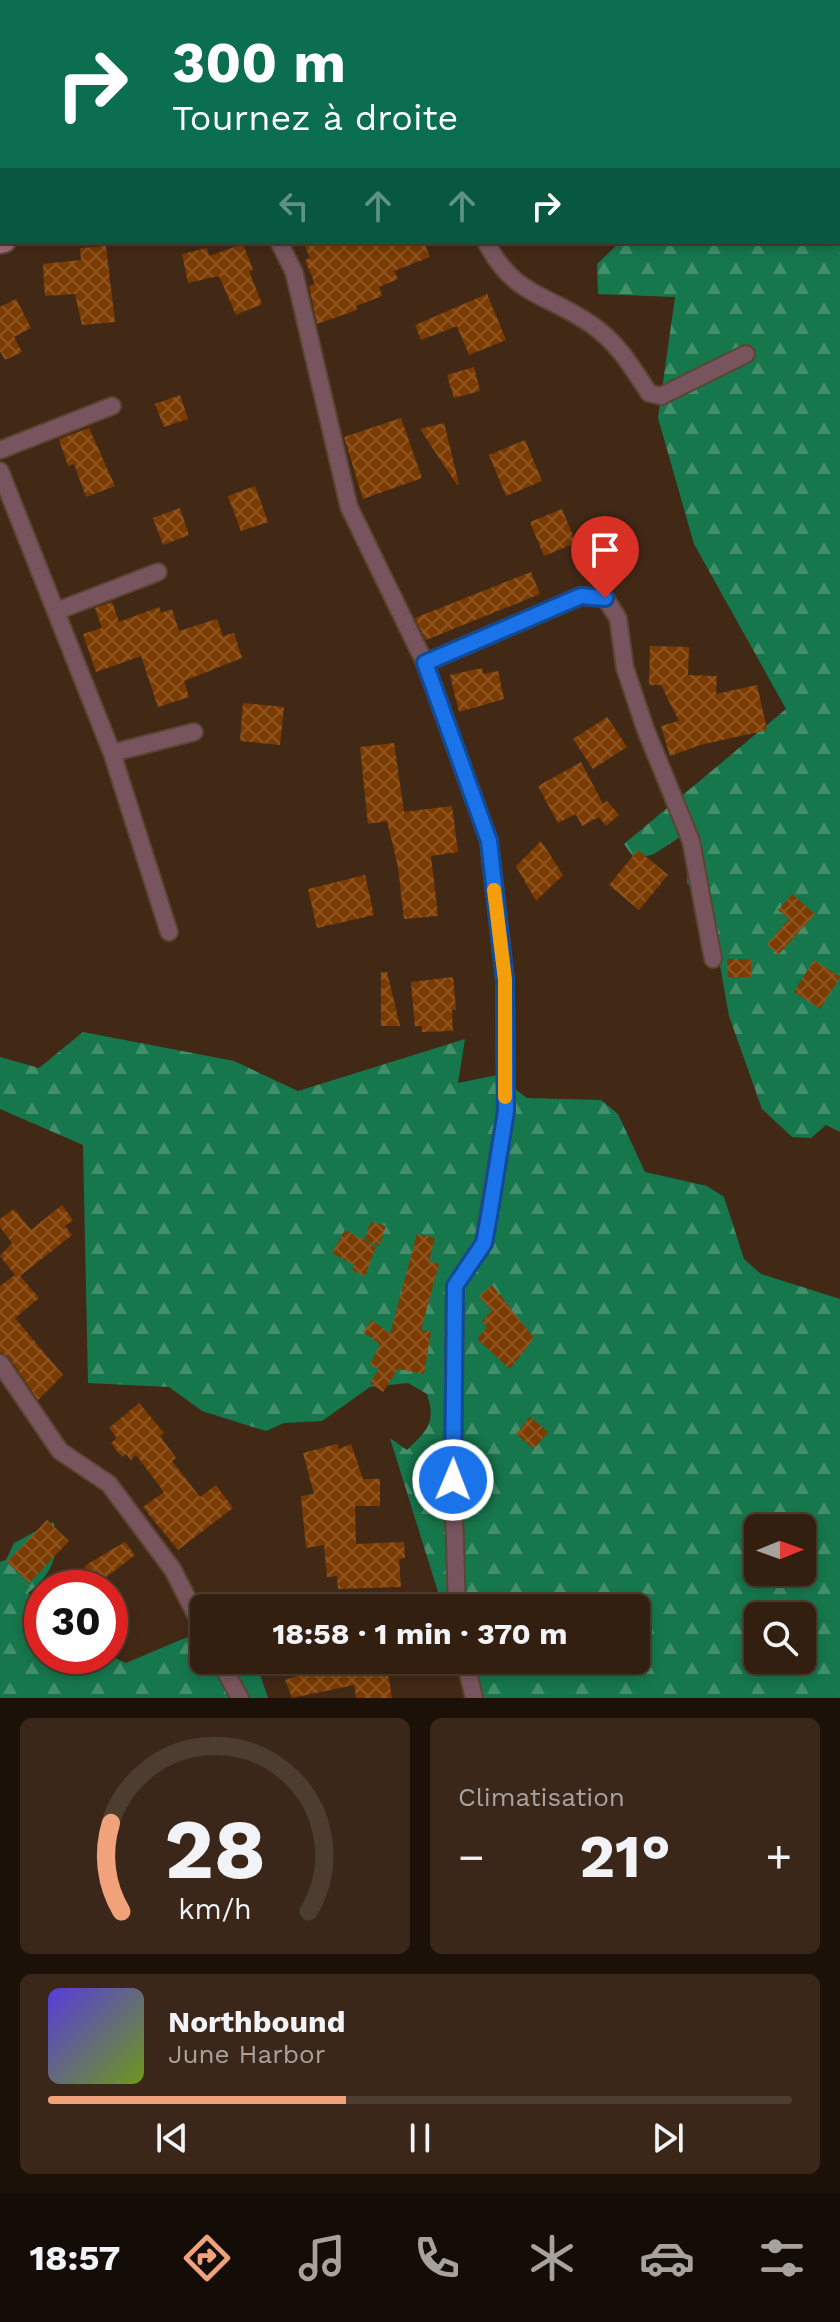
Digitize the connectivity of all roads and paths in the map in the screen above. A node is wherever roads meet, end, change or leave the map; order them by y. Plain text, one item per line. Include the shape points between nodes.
1 (280, 244) edge
2 (487, 244) edge
3 (746, 354) dead end
4 (112, 406) dead end
5 (0, 450) edge
6 (0, 471) edge
7 (158, 572) dead end
8 (57, 611) junction
9 (425, 663) junction
10 (194, 732) dead end
11 (112, 753) junction
12 (169, 932) dead end
13 (713, 959) dead end
14 (0, 1363) edge
15 (457, 1594) edge
16 (190, 1603) edge
17 (227, 1674) edge
18 (468, 1674) edge
19 (240, 1698) edge
20 (474, 1698) edge

1 - 9 street via 294,272 349,507
2 - 3 street via 518,286 591,324 618,347 649,393 661,396
4 - 5 street
6 - 8 street
7 - 8 street
8 - 11 street
9 - 13 street via 581,596 605,598 618,618 625,668 645,728 691,841
9 - 15 street via 489,841 505,980 506,1111 484,1243 455,1286
10 - 11 street
11 - 12 street
14 - 16 street via 60,1451 109,1484 173,1570
17 - 19 street
18 - 20 street

